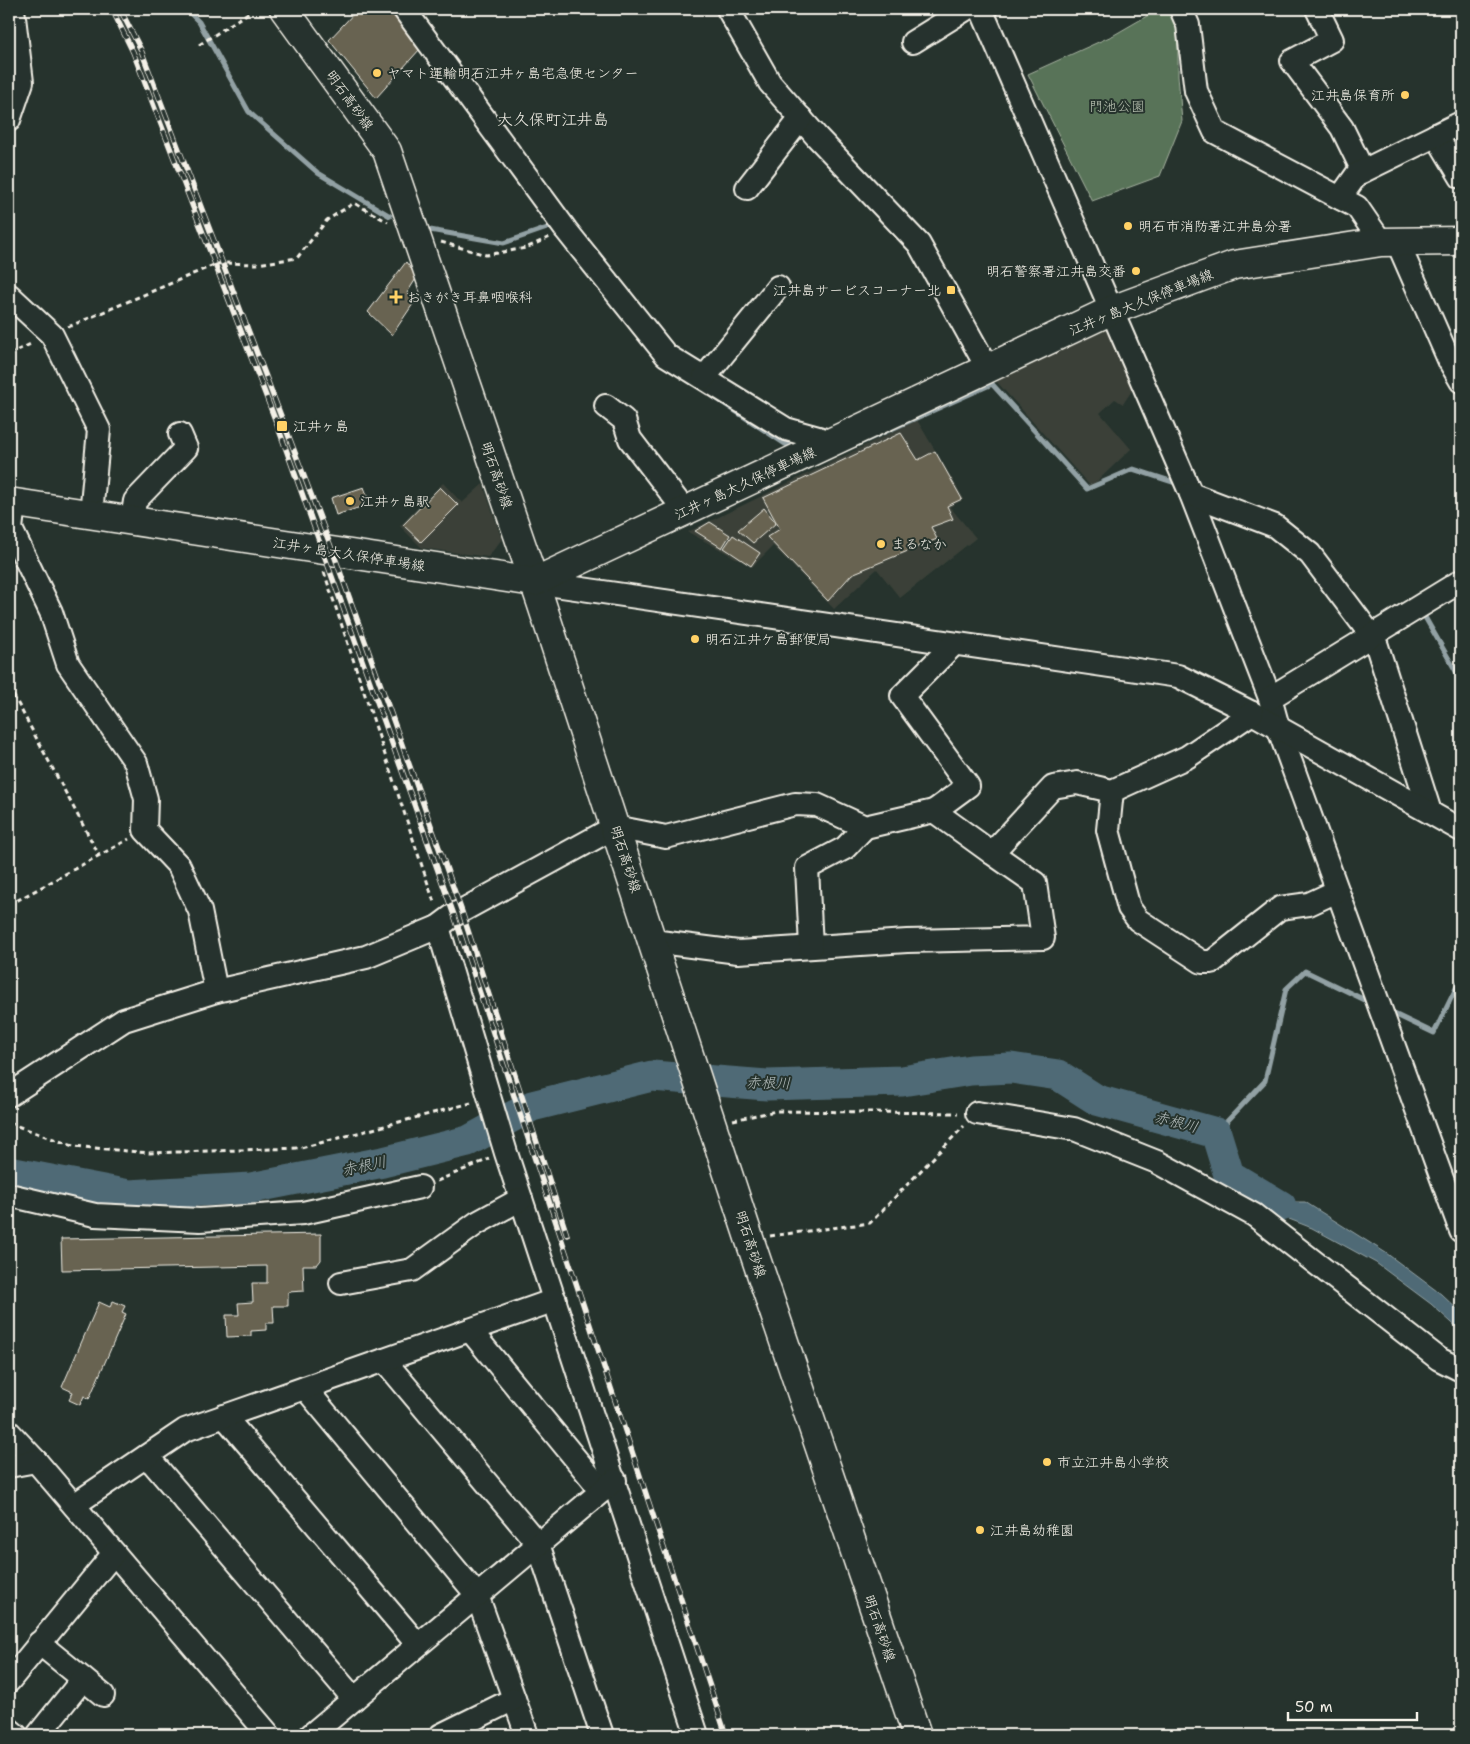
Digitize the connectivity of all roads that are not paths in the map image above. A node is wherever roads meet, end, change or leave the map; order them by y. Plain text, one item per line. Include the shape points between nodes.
1 (13, 9) edge
2 (284, 9) edge
3 (404, 9) edge
4 (728, 9) edge
5 (966, 9) edge
6 (981, 9) edge
7 (1181, 9) edge
8 (1317, 9) edge
9 (913, 42) dead end
10 (13, 48) edge
11 (801, 118) junction
12 (9, 120) edge
13 (1461, 123) edge
14 (1436, 135) junction
15 (1364, 170) junction
16 (1461, 177) edge
17 (747, 188) dead end
18 (1340, 198) junction
19 (1461, 241) edge
20 (1389, 242) junction
21 (778, 287) dead end
22 (9, 294) edge
23 (1112, 310) junction
24 (988, 369) junction
25 (704, 378) junction
26 (1461, 381) edge
27 (606, 406) dead end
28 (180, 434) dead end
29 (833, 442) junction
30 (1191, 494) junction
31 (11, 502) edge
32 (685, 511) junction
33 (92, 514) junction
34 (132, 520) junction
35 (1461, 581) edge
36 (534, 582) junction
37 (1371, 635) junction
38 (954, 644) junction
39 (1270, 698) junction
40 (1252, 713) junction
41 (1278, 728) junction
42 (1112, 791) junction
43 (934, 811) junction
44 (1430, 812) junction
45 (615, 827) junction
46 (865, 827) junction
47 (1461, 830) edge
48 (992, 853) junction
49 (1337, 891) junction
50 (438, 927) junction
51 (652, 941) junction
52 (810, 947) junction
53 (216, 991) junction
54 (9, 1095) edge
55 (977, 1113) road end
56 (420, 1187) road end
57 (9, 1195) edge
58 (521, 1199) junction
59 (1461, 1231) edge
60 (341, 1283) dead end
61 (555, 1300) junction
62 (470, 1330) junction
63 (384, 1360) junction
64 (1461, 1370) edge
65 (305, 1388) junction
66 (224, 1416) junction
67 (9, 1432) edge
68 (147, 1456) junction
69 (36, 1461) junction
70 (9, 1466) edge
71 (608, 1485) junction
72 (74, 1506) junction
73 (538, 1544) junction
74 (114, 1553) junction
75 (477, 1595) junction
76 (39, 1643) junction
77 (418, 1645) junction
78 (83, 1679) junction
79 (9, 1681) edge
80 (103, 1695) dead end
81 (354, 1699) junction
82 (514, 1699) junction
83 (9, 1730) edge
84 (16, 1735) edge
85 (38, 1735) edge
86 (270, 1735) edge
87 (311, 1735) edge
88 (441, 1735) edge
89 (527, 1735) edge
90 (602, 1735) edge
91 (697, 1735) edge
92 (917, 1735) edge

1 - 10 street
2 - 36 main road, 明石高砂線 via 387,151
3 - 25 street via 566,230 666,355
4 - 11 street via 770,83
5 - 9 street
6 - 23 street
7 - 18 street via 1188,25 1196,91 1215,132
8 - 15 street via 1332,40 1292,61 1342,128
10 - 12 street via 22,82
11 - 17 street
11 - 24 street via 919,244
13 - 14 street
14 - 15 street
14 - 16 street
15 - 18 street via 1357,174
18 - 20 street via 1357,207
19 - 20 main road, 江井ヶ島大久保停車場線
20 - 23 main road, 江井ヶ島大久保停車場線 via 1234,265
20 - 26 street
21 - 25 street
22 - 33 street via 52,334 99,430
23 - 24 main road, 江井ヶ島大久保停車場線
23 - 30 street
24 - 29 main road, 江井ヶ島大久保停車場線
25 - 29 street via 786,428
27 - 32 street via 624,420 630,439
28 - 34 street via 186,448 135,502
29 - 32 main road, 江井ヶ島大久保停車場線
30 - 37 street via 1275,526 1310,554
30 - 39 street
31 - 33 main road, 江井ヶ島大久保停車場線
31 - 53 street via 11,529 51,612 68,664 136,764 146,799 145,830 179,866 200,911
32 - 36 main road, 江井ヶ島大久保停車場線
33 - 34 main road, 江井ヶ島大久保停車場線
34 - 36 main road, 江井ヶ島大久保停車場線
35 - 37 street
36 - 38 street
36 - 45 main road, 明石高砂線
37 - 39 street
37 - 44 street
38 - 40 street via 1178,676
38 - 43 street via 902,696 968,786
39 - 41 street
40 - 41 street
40 - 42 street via 1187,757
41 - 44 street
41 - 49 street
42 - 48 street via 1077,783 1053,787
42 - 49 street via 1108,830 1128,908 1138,920 1202,962 1212,962 1280,908 1309,904
43 - 46 street
43 - 48 street
44 - 47 street
45 - 46 street via 666,837 795,804 816,805
45 - 50 street via 454,915
45 - 51 main road, 明石高砂線
46 - 52 street via 845,848 807,868
48 - 52 street via 1035,884 1042,938
49 - 59 street
50 - 53 street via 366,957
50 - 58 street
51 - 52 street via 738,952
51 - 92 main road, 明石高砂線
53 - 54 street via 124,1020
55 - 64 street via 1074,1130 1157,1162 1254,1215 1439,1359
56 - 57 street via 303,1213 200,1220 95,1215
58 - 60 street via 477,1223 412,1270
58 - 61 street
61 - 62 street
61 - 71 street
62 - 63 street
62 - 71 street
63 - 65 street
63 - 73 street
65 - 66 street
65 - 75 street
66 - 68 street via 185,1430
66 - 77 street
67 - 69 street
68 - 72 street
68 - 81 street
69 - 70 street
69 - 72 street
71 - 73 street
71 - 91 street
72 - 74 street
73 - 75 street
73 - 90 street
74 - 76 street
74 - 86 street
75 - 77 street
75 - 82 street
76 - 78 street
76 - 79 street
77 - 81 street
78 - 80 street
78 - 85 street
81 - 87 street
82 - 88 street
82 - 89 street
83 - 84 street

